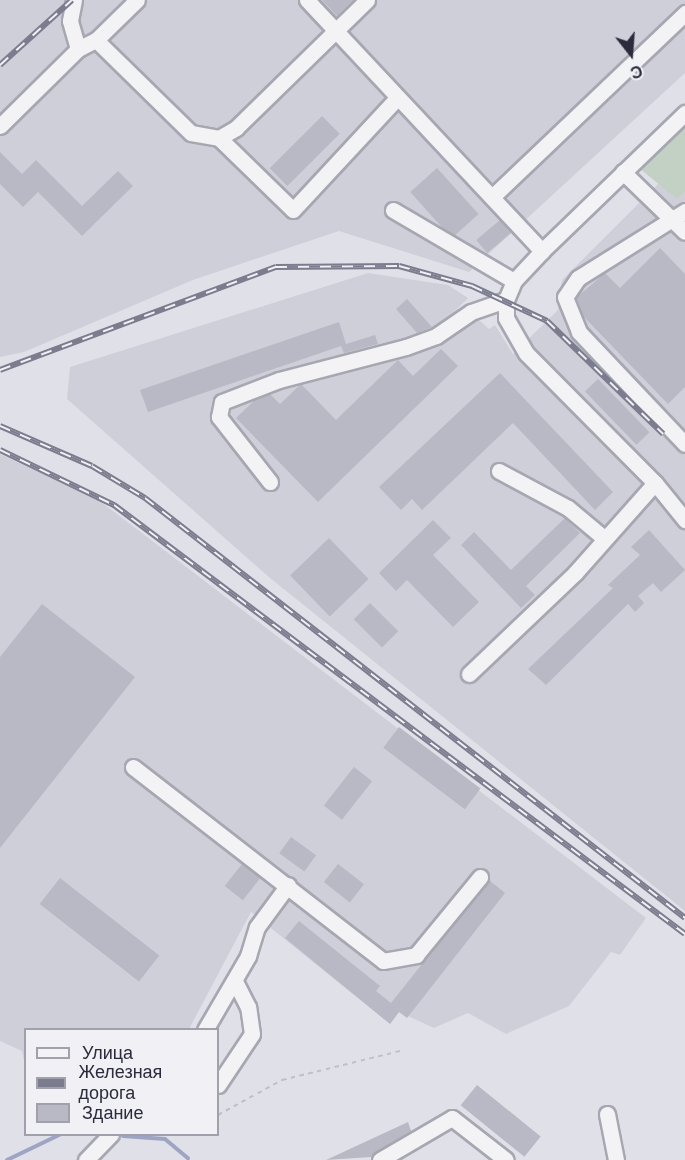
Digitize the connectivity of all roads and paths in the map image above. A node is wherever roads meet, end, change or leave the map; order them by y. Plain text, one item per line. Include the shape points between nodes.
1 (74, 0) edge
2 (137, 0) edge
3 (307, 0) edge
4 (367, 0) edge
5 (685, 13) edge
6 (335, 32) junction
7 (96, 40) junction
8 (78, 49) junction
9 (398, 98) junction
10 (685, 113) edge
11 (0, 126) edge
12 (219, 138) junction
13 (623, 172) junction
14 (492, 197) junction
15 (393, 210) dead end
16 (682, 222) edge
17 (542, 250) junction
18 (514, 281) junction
19 (506, 300) junction
20 (685, 444) edge
21 (499, 471) dead end
22 (270, 482) dead end
23 (655, 483) junction
24 (685, 520) edge
25 (605, 539) junction
26 (469, 674) dead end
27 (133, 767) dead end
28 (480, 877) dead end
29 (288, 885) junction
30 (234, 980) junction
31 (206, 1028) edge
32 (400, 1051) dead end
33 (219, 1084) edge
34 (219, 1114) edge
35 (607, 1114) dead end
36 (109, 1136) edge
37 (86, 1160) edge
38 (380, 1160) edge
39 (506, 1160) edge
40 (616, 1160) edge

1 - 8 street via 70,21
2 - 7 street
3 - 6 street
4 - 6 street
5 - 14 street
6 - 9 street
6 - 12 street via 236,128
7 - 8 street
7 - 12 street via 191,133
8 - 11 street
9 - 12 street via 293,210
9 - 14 street
10 - 13 street
13 - 16 street
13 - 17 street
14 - 17 street
15 - 18 street
16 - 20 street via 599,264 565,297 579,332
17 - 18 street
18 - 19 street
19 - 22 street via 471,312 436,336 406,347 279,380 222,402 219,417
19 - 23 street via 506,318 526,353
21 - 25 street via 568,508
23 - 24 street
23 - 25 street
25 - 26 street
27 - 29 street
28 - 29 street via 416,955 395,963 383,961
29 - 30 street via 257,927
30 - 31 street
30 - 33 street via 248,1007 252,1034
32 - 34 path via 282,1080
35 - 40 street
36 - 37 street
38 - 39 street via 452,1118

